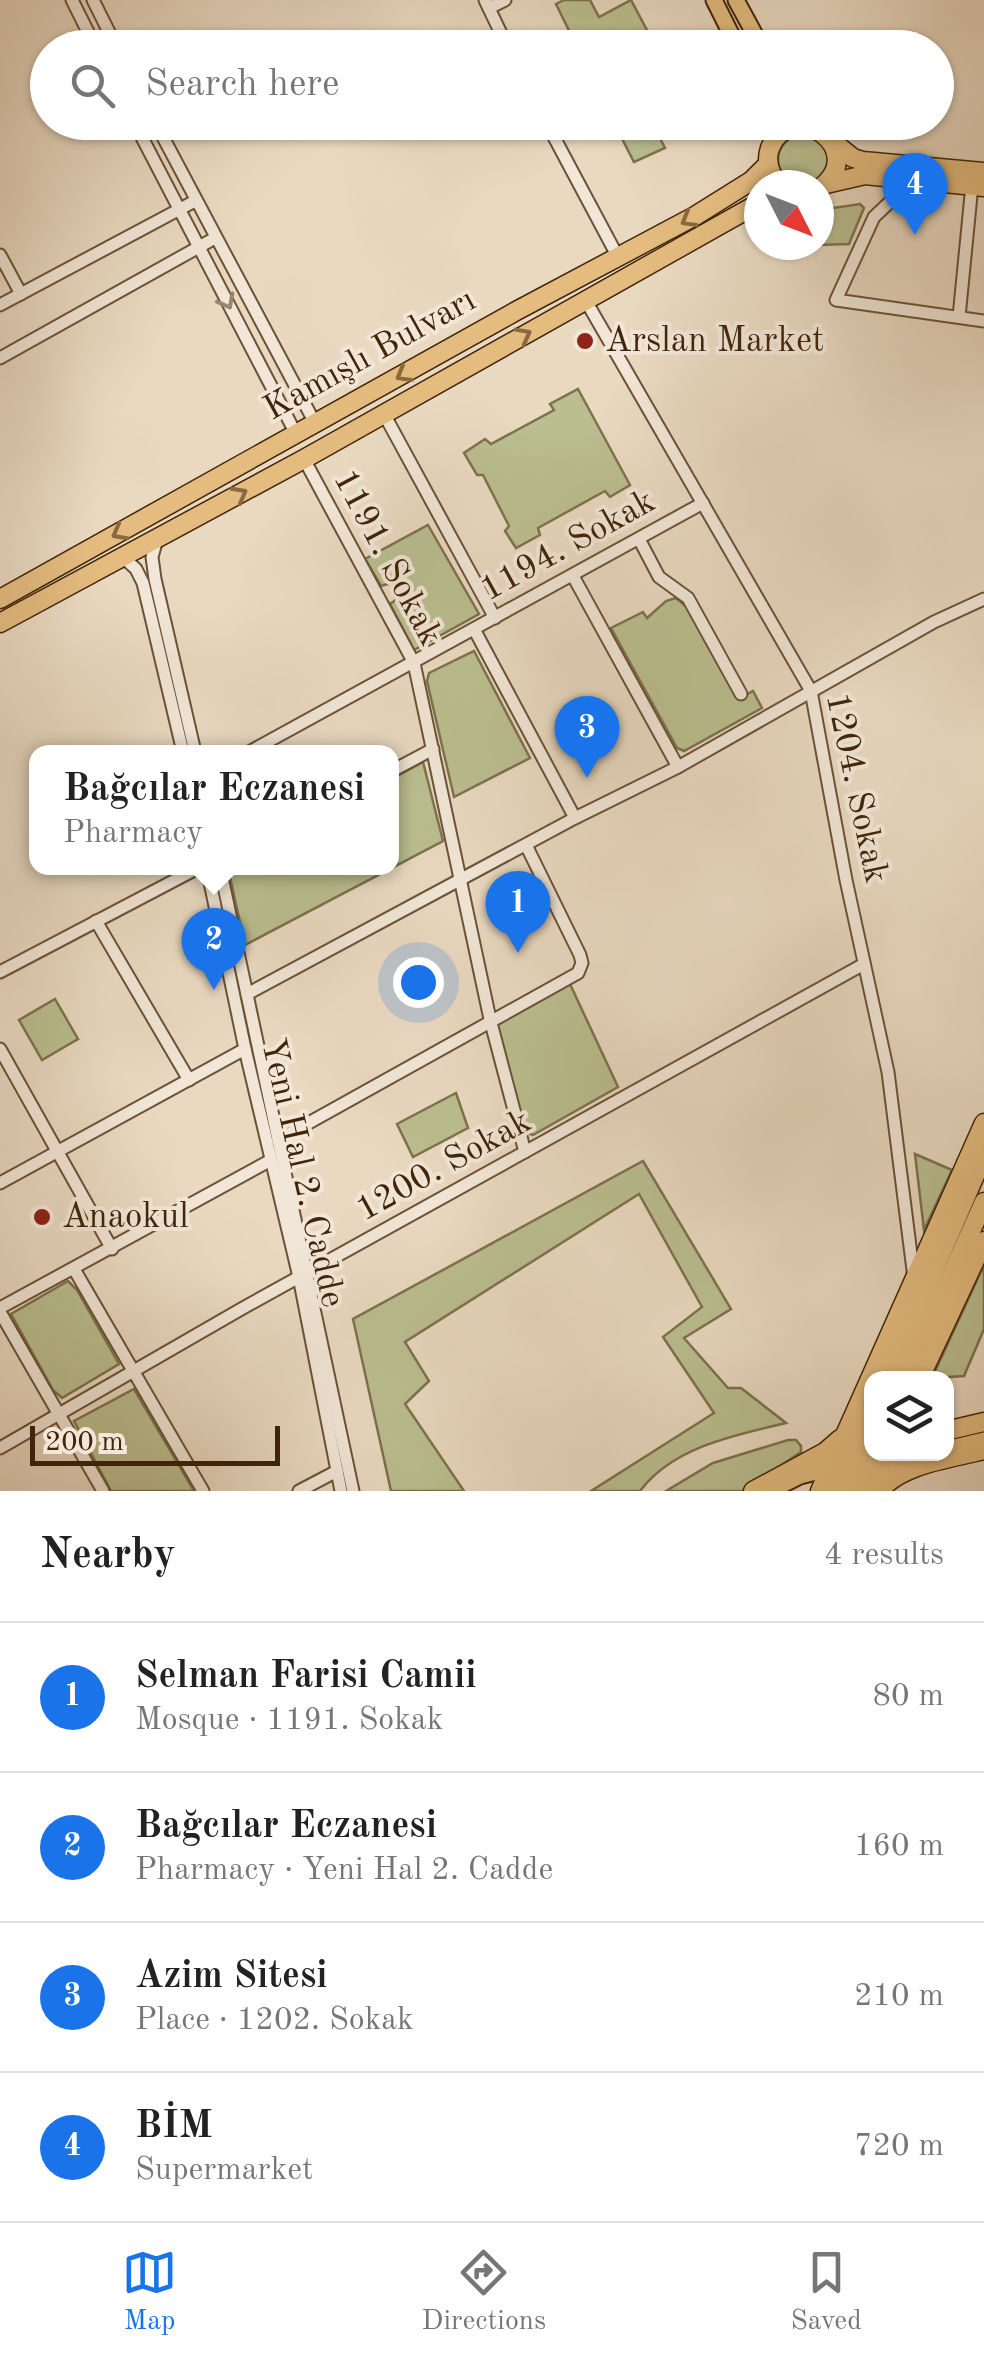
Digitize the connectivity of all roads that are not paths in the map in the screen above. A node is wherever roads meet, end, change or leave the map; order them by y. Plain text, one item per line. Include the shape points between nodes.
1 (72, 0) edge
2 (93, 0) edge
3 (504, 0) edge
4 (714, 0) edge
5 (736, 0) edge
6 (487, 4) edge
7 (87, 30) edge
8 (108, 30) edge
9 (499, 30) edge
10 (729, 30) edge
11 (752, 30) edge
12 (143, 140) edge
13 (165, 140) edge
14 (556, 140) edge
15 (772, 140) edge
16 (775, 140) edge
17 (828, 140) edge
18 (832, 140) edge
19 (772, 144) junction
20 (768, 164) junction
21 (771, 170) edge
22 (834, 170) edge
23 (980, 181) edge
24 (834, 184) edge
25 (914, 200) dead end
26 (196, 201) junction
27 (178, 210) junction
28 (744, 212) edge
29 (215, 238) junction
30 (198, 248) junction
31 (0, 255) edge
32 (619, 259) junction
33 (21, 294) junction
34 (586, 302) junction
35 (0, 305) edge
36 (959, 317) junction
37 (984, 321) edge
38 (0, 358) edge
39 (384, 414) junction
40 (316, 425) junction
41 (296, 434) junction
42 (304, 458) junction
43 (703, 503) junction
44 (157, 539) junction
45 (639, 539) junction
46 (124, 557) junction
47 (573, 576) junction
48 (0, 599) edge
49 (984, 600) edge
50 (495, 618) junction
51 (0, 623) edge
52 (474, 628) junction
53 (414, 664) junction
54 (811, 692) junction
55 (740, 694) dead end
56 (181, 745) edge
57 (193, 745) edge
58 (262, 745) edge
59 (433, 749) junction
60 (399, 767) edge
61 (678, 767) junction
62 (575, 818) junction
63 (526, 845) junction
64 (185, 875) edge
65 (208, 875) edge
66 (222, 875) edge
67 (463, 880) junction
68 (96, 922) junction
69 (864, 964) junction
70 (0, 972) edge
71 (247, 994) junction
72 (490, 1020) junction
73 (245, 1049) junction
74 (0, 1050) edge
75 (188, 1080) junction
76 (984, 1123) edge
77 (278, 1140) junction
78 (59, 1152) junction
79 (525, 1152) junction
80 (984, 1155) edge
81 (270, 1160) junction
82 (0, 1183) edge
83 (984, 1202) edge
84 (984, 1240) edge
85 (112, 1250) junction
86 (74, 1269) junction
87 (304, 1274) junction
88 (914, 1280) junction
89 (0, 1310) edge
90 (890, 1371) edge
91 (908, 1371) edge
92 (923, 1371) edge
93 (133, 1372) junction
94 (60, 1413) junction
95 (984, 1422) edge
96 (954, 1429) edge
97 (864, 1430) edge
98 (844, 1435) junction
99 (984, 1437) edge
100 (954, 1444) edge
101 (0, 1448) edge
102 (984, 1450) edge
103 (868, 1461) edge
104 (887, 1461) edge
105 (337, 1471) junction
106 (818, 1481) edge
107 (104, 1491) edge
108 (203, 1491) edge
109 (299, 1491) edge
110 (341, 1491) edge
111 (354, 1491) edge
112 (753, 1491) edge
113 (770, 1491) edge
114 (781, 1491) edge
115 (835, 1491) edge
116 (854, 1491) edge
117 (870, 1491) edge
118 (879, 1491) edge

1 - 7 street
2 - 8 street
3 - 6 street
4 - 10 main road
5 - 11 main road
6 - 9 street
12 - 27 street
13 - 26 street
14 - 32 street
15 - 19 main road
16 - 19 highway
17 - 22 highway
18 - 23 highway via 862,161
19 - 20 highway
20 - 21 highway
20 -> 32 highway, Kamışlı Bulvarı via 737,190
23 - 24 highway via 864,175
23 - 36 street
25 - 36 street via 893,200 874,217 836,300
26 - 27 street
26 - 29 street
27 - 30 street
27 - 33 street
28 - 34 highway, Kamışlı Bulvarı
29 - 30 street
29 - 40 street
30 - 38 street
30 -> 41 street
31 - 33 street
32 -> 40 highway, Kamışlı Bulvarı
33 - 35 street
39 -> 34 highway, Kamışlı Bulvarı
34 - 43 street, 1204. Sokak
36 - 37 street
39 - 42 highway, Kamışlı Bulvarı
39 - 50 street
40 - 41 highway, Kamışlı Bulvarı
41 -> 48 highway, Kamışlı Bulvarı
44 -> 42 highway, Kamışlı Bulvarı
42 - 53 street, 1191. Sokak
43 - 45 street, 1194. Sokak
43 - 54 street, 1204. Sokak
44 - 46 highway, Kamışlı Bulvarı
44 - 57 street via 152,556
45 - 47 street, 1194. Sokak
45 - 55 street via 658,577 688,598
46 - 51 highway, Kamışlı Bulvarı
46 - 56 street via 143,583
47 - 50 street, 1194. Sokak
47 - 61 street
49 - 54 street
50 - 52 street, 1194. Sokak
52 - 53 street, 1194. Sokak
52 - 62 street
53 - 58 street, 1194. Sokak
53 - 59 street, 1191. Sokak
54 - 61 street
54 - 69 street, 1204. Sokak
59 - 60 street
59 - 67 street, 1191. Sokak
61 - 62 street
62 - 63 street
63 - 67 street
63 - 72 street via 582,964 578,973
64 - 68 street
65 - 73 street, Yeni Hal 2. Cadde
66 - 71 street
67 - 71 street
67 - 72 street, 1191. Sokak
68 - 70 street
68 - 75 street
69 - 79 street, 1200. Sokak
69 - 88 street, 1204. Sokak via 888,1072
71 - 77 street
72 - 77 street
72 - 79 street, 1191. Sokak
73 - 75 street
73 - 81 street, Yeni Hal 2. Cadde
74 - 78 street
75 - 78 street
76 - 88 highway
77 - 87 street
78 - 82 street
78 - 85 street
79 - 87 street, 1200. Sokak
80 - 90 highway
81 - 85 street
81 - 87 street, Yeni Hal 2. Cadde
83 - 91 highway
84 - 92 highway
85 - 86 street
86 - 89 street
86 - 93 street
87 - 93 street, 1200. Sokak
87 - 105 street, Yeni Hal 2. Cadde
87 - 111 street
88 - 98 highway
89 - 94 street
93 - 94 street, 1200. Sokak
93 - 108 street
94 - 101 street, 1200. Sokak
94 - 107 street
95 - 96 highway
97 - 115 highway
98 - 106 highway
98 - 112 highway
99 - 100 main road
102 - 118 highway via 920,1466
103 - 116 highway
104 - 117 highway
105 - 109 street
105 - 110 street, Yeni Hal 2. Cadde
106 - 113 main road via 800,1476
106 - 114 main road

